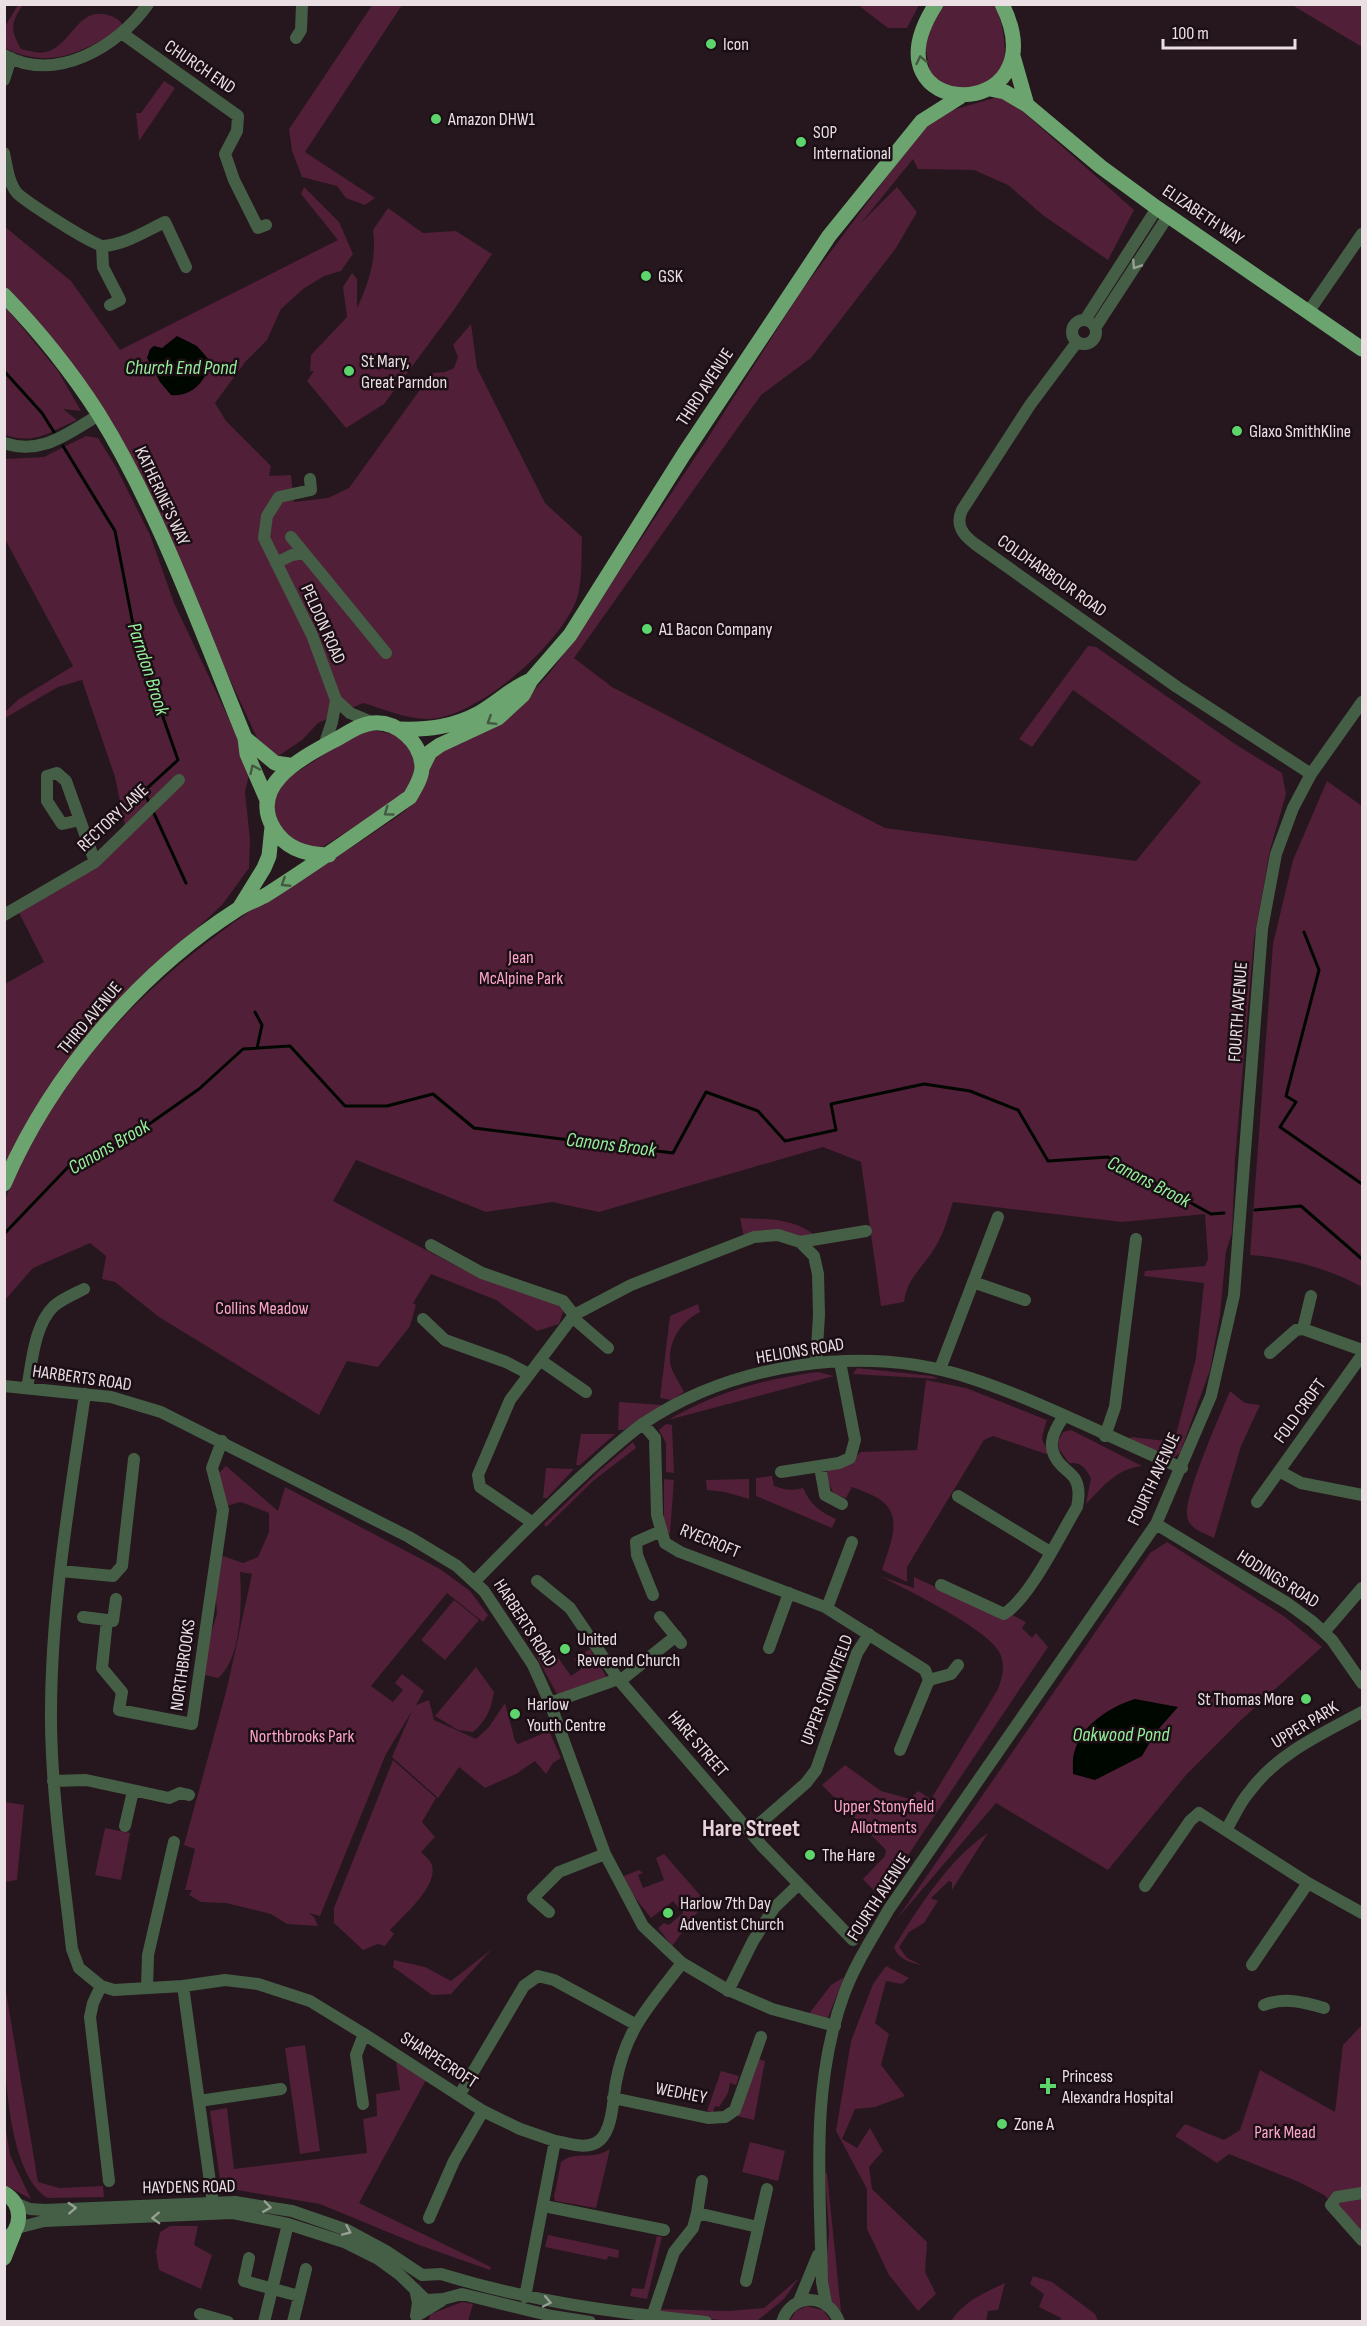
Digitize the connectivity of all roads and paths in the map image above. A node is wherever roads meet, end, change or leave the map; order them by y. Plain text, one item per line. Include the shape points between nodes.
1 (148, 4) edge
2 (302, 4) edge
3 (936, 4) edge
4 (1002, 4) edge
5 (123, 34) junction
6 (296, 38) dead end
7 (1012, 56) junction
8 (8, 57) edge
9 (4, 80) edge
10 (929, 82) junction
11 (990, 89) junction
12 (960, 97) junction
13 (1027, 105) junction
14 (922, 122) junction
15 (4, 153) edge
16 (1142, 196) junction
17 (1162, 212) junction
18 (266, 225) dead end
19 (1362, 234) edge
20 (1135, 241) junction
21 (102, 246) junction
22 (186, 267) dead end
23 (4, 295) edge
24 (110, 305) dead end
25 (1309, 311) junction
26 (1090, 324) junction
27 (1077, 342) junction
28 (1362, 349) edge
29 (99, 415) junction
30 (4, 443) edge
31 (310, 479) dead end
32 (291, 537) dead end
33 (303, 553) junction
34 (276, 563) junction
35 (386, 653) dead end
36 (531, 680) junction
37 (336, 700) junction
38 (1362, 702) edge
39 (374, 723) junction
40 (400, 729) junction
41 (245, 738) junction
42 (324, 746) junction
43 (289, 765) junction
44 (422, 768) junction
45 (1311, 774) junction
46 (179, 780) dead end
47 (267, 800) junction
48 (80, 820) dead end
49 (272, 826) junction
50 (329, 855) junction
51 (95, 862) junction
52 (240, 907) junction
53 (4, 915) edge
54 (4, 1184) edge
55 (998, 1217) dead end
56 (866, 1231) dead end
57 (1136, 1239) dead end
58 (800, 1242) junction
59 (430, 1245) dead end
60 (973, 1282) junction
61 (84, 1289) dead end
62 (1311, 1296) dead end
63 (1025, 1300) dead end
64 (573, 1316) junction
65 (423, 1319) dead end
66 (1303, 1329) junction
67 (608, 1348) dead end
68 (1362, 1350) edge
69 (1270, 1353) dead end
70 (1362, 1355) edge
71 (540, 1360) junction
72 (840, 1362) junction
73 (816, 1363) junction
74 (940, 1370) junction
75 (529, 1374) junction
76 (1356, 1374) edge
77 (4, 1386) edge
78 (27, 1388) junction
79 (586, 1392) dead end
80 (85, 1394) junction
81 (1064, 1416) junction
82 (643, 1424) junction
83 (1105, 1436) junction
84 (222, 1441) junction
85 (134, 1459) dead end
86 (820, 1467) junction
87 (1182, 1468) junction
88 (781, 1472) dead end
89 (1279, 1472) junction
90 (1362, 1495) edge
91 (958, 1496) dead end
92 (1257, 1502) dead end
93 (842, 1504) dead end
94 (532, 1523) junction
95 (1156, 1524) junction
96 (661, 1531) junction
97 (852, 1542) dead end
98 (1050, 1552) junction
99 (61, 1571) junction
100 (475, 1581) junction
101 (537, 1581) dead end
102 (941, 1586) dead end
103 (1362, 1588) edge
104 (789, 1593) junction
105 (653, 1595) dead end
106 (116, 1599) dead end
107 (827, 1608) junction
108 (83, 1617) dead end
109 (660, 1617) dead end
110 (107, 1620) junction
111 (1324, 1632) junction
112 (869, 1634) junction
113 (769, 1648) dead end
114 (958, 1665) dead end
115 (619, 1680) junction
116 (929, 1680) junction
117 (1362, 1683) edge
118 (550, 1703) junction
119 (1362, 1712) edge
120 (900, 1750) dead end
121 (53, 1780) junction
122 (133, 1791) junction
123 (189, 1795) dead end
124 (125, 1826) dead end
125 (1226, 1830) junction
126 (750, 1832) junction
127 (174, 1842) dead end
128 (604, 1854) junction
129 (1308, 1883) junction
130 (799, 1884) junction
131 (1145, 1886) dead end
132 (549, 1912) dead end
133 (1362, 1913) edge
134 (853, 1940) dead end
135 (682, 1963) junction
136 (1252, 1965) dead end
137 (101, 1986) junction
138 (183, 1986) junction
139 (147, 1988) junction
140 (728, 1991) junction
141 (1263, 2005) dead end
142 (1324, 2008) dead end
143 (635, 2024) junction
144 (835, 2026) junction
145 (364, 2034) junction
146 (761, 2037) dead end
147 (281, 2089) dead end
148 (459, 2094) junction
149 (613, 2098) junction
150 (199, 2101) junction
151 (363, 2104) dead end
152 (483, 2111) junction
153 (555, 2141) junction
154 (109, 2181) dead end
155 (702, 2181) dead end
156 (767, 2190) dead end
157 (1362, 2193) edge
158 (10, 2198) edge
159 (544, 2206) junction
160 (214, 2208) junction
161 (697, 2213) junction
162 (429, 2218) dead end
163 (288, 2224) junction
164 (758, 2227) junction
165 (664, 2230) dead end
166 (12, 2234) edge
167 (1362, 2240) edge
168 (821, 2245) junction
169 (4, 2258) edge
170 (249, 2258) dead end
171 (306, 2269) dead end
172 (422, 2275) junction
173 (746, 2281) dead end
174 (272, 2289) junction
175 (414, 2291) junction
176 (299, 2296) junction
177 (525, 2297) junction
178 (443, 2300) junction
179 (799, 2301) junction
180 (826, 2303) junction
181 (200, 2314) dead end
182 (652, 2317) junction
183 (415, 2319) edge
184 (780, 2321) edge
185 (228, 2322) edge
186 (264, 2322) edge
187 (293, 2322) edge
188 (590, 2322) edge
189 (706, 2322) edge
190 (839, 2322) edge

1 - 5 street
2 - 6 street via 301,30
10 -> 3 main road via 918,46
4 - 7 main road via 1012,31
5 - 8 street via 101,49 75,59 45,64
5 - 18 street, CHURCH END via 238,117 237,130 225,154 258,228
7 - 11 main road via 1007,71
7 - 13 main road
8 - 9 street
10 - 12 main road
10 - 14 main road, THIRD AVENUE
11 - 12 main road, THIRD AVENUE
11 - 13 main road, ELIZABETH WAY via 1005,92
12 - 14 main road, THIRD AVENUE
13 - 16 main road, ELIZABETH WAY
14 - 36 main road, THIRD AVENUE via 855,201 800,276 570,635
15 - 21 street via 10,182 18,193
16 - 17 main road, ELIZABETH WAY
16 - 20 street, COLDHARBOUR ROAD via 1144,210
17 - 20 street, COLDHARBOUR ROAD
17 - 25 main road, ELIZABETH WAY
17 -> 26 street, COLDHARBOUR ROAD
19 - 25 street
20 - 26 street, COLDHARBOUR ROAD
21 - 22 street via 122,242 165,222
21 - 24 street via 103,267 120,300
23 - 29 main road, KATHERINE'S WAY via 61,361
25 - 28 main road, ELIZABETH WAY
26 - 27 street, COLDHARBOUR ROAD via 1092,341
26 - 27 street, COLDHARBOUR ROAD via 1076,323 1072,336
27 - 45 street, COLDHARBOUR ROAD via 1030,405 962,510 960,529 975,544 1177,687
29 - 30 street via 41,447
29 - 41 main road, KATHERINE'S WAY via 126,462 170,559
31 - 34 street, PELDON ROAD via 311,490 279,497 267,516 264,538
32 - 33 street, PELDON ROAD
33 - 34 street
33 - 35 street, PELDON ROAD
34 - 37 street, PELDON ROAD via 312,635
36 - 40 main road, THIRD AVENUE via 477,714 442,728
36 -> 44 main road, THIRD AVENUE via 512,706 483,727 440,745 430,752
37 - 39 street via 350,713
37 - 42 street
38 - 45 street, FOURTH AVENUE
39 - 40 main road
39 - 42 main road
40 - 44 main road via 418,751
41 - 43 main road, KATHERINE'S WAY via 275,763
47 -> 41 main road, KATHERINE'S WAY via 247,754
42 - 43 main road
43 - 47 main road
44 -> 50 main road via 410,797
45 - 87 street, FOURTH AVENUE via 1293,808 1269,888 1262,929 1234,1295 1211,1396
46 - 51 street, RECTORY LANE
47 - 49 main road
48 - 51 street
49 - 50 main road via 280,838 303,853
49 - 52 main road, THIRD AVENUE via 269,856
50 -> 52 main road, THIRD AVENUE
51 - 53 street, RECTORY LANE
52 - 54 main road, THIRD AVENUE via 191,943 115,1015 44,1110
55 - 60 street
56 - 58 street
57 - 83 street via 1115,1407
58 - 64 street via 778,1235 754,1237 631,1285
58 - 73 street via 814,1256 818,1274
59 - 64 street via 482,1273 563,1301
60 - 63 street
60 - 74 street
61 - 78 street via 59,1302 49,1313 37,1341
62 - 66 street
64 - 67 street
64 - 71 street
65 - 75 street via 445,1340
66 - 68 street
66 - 69 street via 1296,1330
70 - 76 street, FOLD CROFT
71 - 75 street
71 - 79 street
72 - 73 street, HELIONS ROAD
72 - 74 street, HELIONS ROAD via 888,1360
72 - 86 street via 854,1450 850,1458
73 - 82 street, HELIONS ROAD via 720,1384
74 - 81 street, HELIONS ROAD via 971,1378
75 - 94 street via 510,1400 478,1478 480,1487
76 - 89 street, FOLD CROFT
77 - 78 street, HARBERTS ROAD
78 - 80 street, HARBERTS ROAD
80 - 84 street, HARBERTS ROAD via 149,1407
80 - 99 street
81 - 83 street, HELIONS ROAD
81 - 98 street via 1053,1431 1051,1444 1055,1459 1075,1479 1079,1494 1077,1507
82 - 94 street, HELIONS ROAD
82 - 96 street, RYECROFT via 655,1438
83 - 87 street, HELIONS ROAD
84 - 100 street, HARBERTS ROAD via 409,1537
84 - 110 street, NORTHBROOKS via 212,1468 223,1510 192,1724 119,1710 122,1692 102,1668
85 - 99 street via 122,1566 113,1576
86 - 88 street
86 - 93 street via 825,1495
87 - 95 street, FOURTH AVENUE
89 - 90 street, FOLD CROFT via 1301,1484
89 - 92 street, FOLD CROFT
91 - 98 street
94 - 100 street, HELIONS ROAD
95 - 111 street, HODINGS ROAD via 1287,1603
95 - 144 street, FOURTH AVENUE via 889,1909 848,1986
96 - 104 street, RYECROFT via 665,1543 680,1551
96 - 105 street via 636,1542 637,1555
97 - 107 street
98 - 102 street via 1013,1608 1004,1614
99 - 121 street via 52,1665
100 - 118 street, HARBERTS ROAD via 511,1629
101 - 115 street, HARE STREET via 570,1608
103 - 111 street
104 - 107 street, RYECROFT
104 - 113 street
106 - 110 street, NORTHBROOKS via 113,1621
107 - 112 street, RYECROFT
108 - 110 street
109 - 115 street via 678,1640
111 - 117 street, HODINGS ROAD
112 - 116 street, UPPER STONYFIELD via 925,1670
112 - 126 street, UPPER STONYFIELD via 857,1653 818,1765 806,1783
114 - 116 street via 951,1674
115 - 118 street
115 - 126 street, HARE STREET
116 - 120 street
118 - 128 street, HARBERTS ROAD
119 - 125 street, UPPER PARK via 1289,1753 1265,1773 1248,1792
121 - 122 street via 86,1780
121 - 137 street via 72,1948 79,1968
122 - 123 street via 169,1798 180,1793
122 - 124 street
125 - 129 street
125 - 131 street via 1199,1813
126 - 130 street, HARE STREET
127 - 139 street via 148,1955
128 - 132 street via 560,1872 533,1898
128 - 135 street, HARBERTS ROAD via 643,1926
129 - 133 street
129 - 136 street
130 - 134 street, HARE STREET
130 - 140 street via 774,1908
135 - 140 street, HARBERTS ROAD
135 - 143 street
137 - 139 street via 114,1990
137 - 154 street via 90,2018
138 - 139 street
138 - 145 street via 225,1980 285,1991 310,2001
138 - 150 street
140 - 144 street, HARBERTS ROAD via 772,2009
141 - 142 street via 1276,2000
143 - 148 street via 554,1980 538,1976 524,1986
143 - 149 street via 621,2054
144 - 168 street, FOURTH AVENUE via 819,2125
145 - 148 street, SHARPECROFT
145 - 151 street via 356,2055
146 - 149 street, WEDHEY via 735,2110 724,2117 708,2118
147 - 150 street
148 - 152 street, SHARPECROFT
149 - 153 street via 600,2140 586,2146
150 - 160 street
152 - 153 street
152 - 162 street, SHARPECROFT via 454,2161
153 - 159 street
155 - 161 street
156 - 164 street
157 - 167 street via 1337,2197 1331,2205
158 -> 160 street, HAYDENS ROAD via 30,2209 45,2210
158 - 166 main road via 19,2217
159 - 165 street
159 - 177 street
160 - 163 street, HAYDENS ROAD
160 -> 166 street, HAYDENS ROAD via 44,2222
160 -> 172 street, HAYDENS ROAD via 235,2202 292,2211 347,2230
161 - 164 street
161 - 182 street via 693,2228 674,2252
163 - 174 street
163 - 175 street, HAYDENS ROAD via 344,2242 378,2259
164 - 173 street
166 - 169 main road
168 - 179 street, FOURTH AVENUE
168 - 180 street, FOURTH AVENUE
170 - 174 street via 244,2281
171 - 176 street
172 - 175 street
172 - 177 street via 441,2274
174 - 176 street
174 - 186 street
175 - 178 street, HAYDENS ROAD via 426,2300
175 - 183 street via 418,2303
176 - 187 street
177 -> 182 street
178 - 183 street
178 - 188 street, HAYDENS ROAD via 462,2294
179 - 180 street
179 - 184 street via 788,2308
180 - 190 street
181 - 185 street
182 - 189 street

